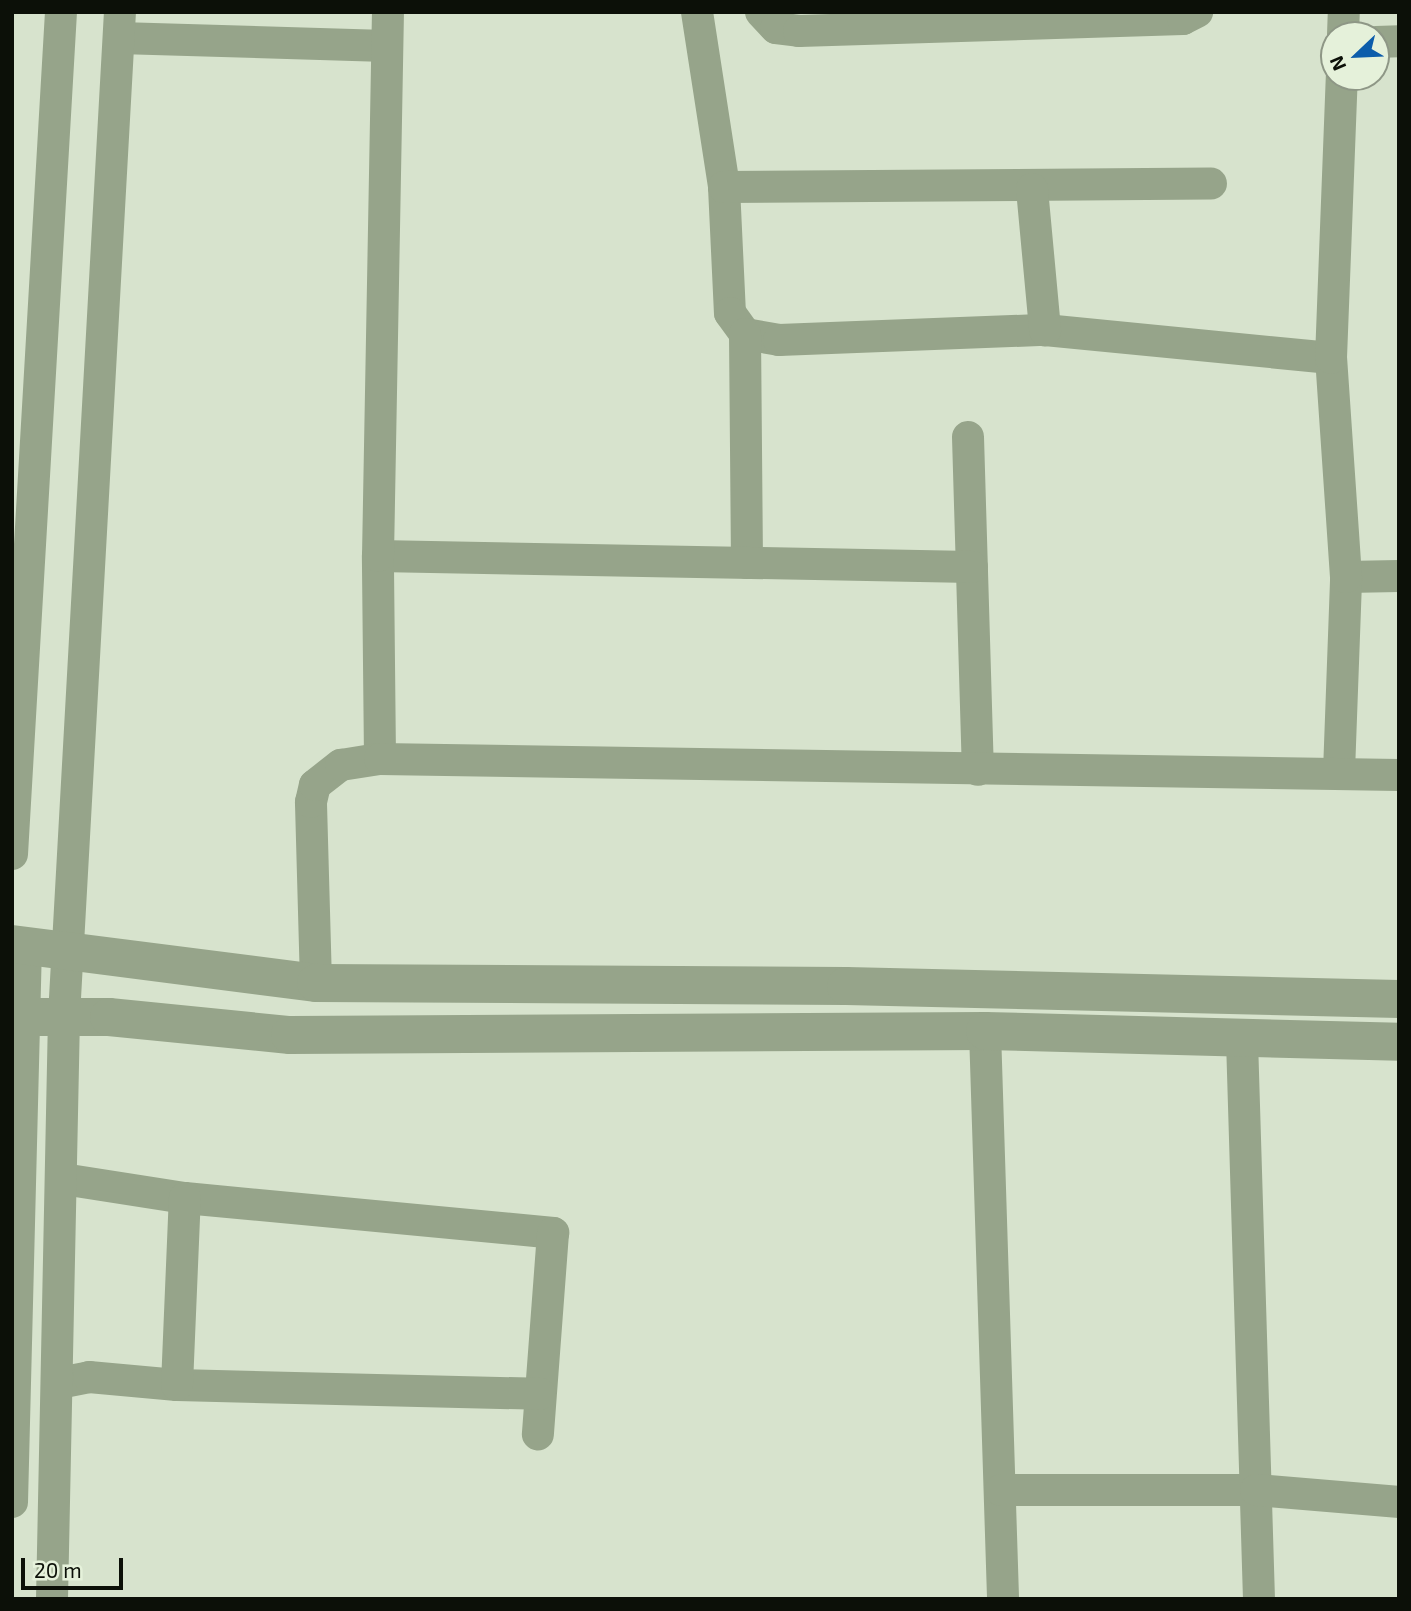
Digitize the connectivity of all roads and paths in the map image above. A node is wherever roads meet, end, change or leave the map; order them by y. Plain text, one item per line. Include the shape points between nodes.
1 (61, 12) edge
2 (388, 12) edge
3 (697, 12) edge
4 (761, 12) edge
5 (1197, 12) edge
6 (119, 25) edge
7 (386, 46) junction
8 (1341, 91) edge
9 (1211, 184) dead end
10 (724, 187) junction
11 (1032, 189) junction
12 (1045, 330) junction
13 (746, 334) junction
14 (1331, 358) junction
15 (968, 437) dead end
16 (378, 556) junction
17 (747, 563) junction
18 (972, 567) junction
19 (1399, 576) edge
20 (1346, 577) junction
21 (380, 759) junction
22 (978, 770) junction
23 (1339, 772) junction
24 (1399, 775) edge
25 (12, 854) edge
26 (19, 944) edge
27 (67, 948) junction
28 (316, 983) junction
29 (1399, 999) edge
30 (64, 1016) junction
31 (17, 1017) edge
32 (985, 1031) junction
33 (1242, 1040) junction
34 (1399, 1042) edge
35 (63, 1179) junction
36 (185, 1198) junction
37 (59, 1382) junction
38 (177, 1385) junction
39 (540, 1394) junction
40 (538, 1434) dead end
41 (1001, 1490) junction
42 (1256, 1490) junction
43 (12, 1502) edge
44 (1399, 1502) edge
45 (52, 1599) edge
46 (1003, 1599) edge
47 (1259, 1599) edge

1 - 25 street
2 - 7 street
3 - 10 street
4 - 5 street via 776,28 799,31 1183,19
6 - 7 street
6 - 27 street
7 - 16 street
8 - 14 street
9 - 11 street
10 - 11 street
10 - 13 street via 730,313
11 - 12 street
12 - 13 street via 779,340
12 - 14 street
13 - 17 street
14 - 20 street
15 - 18 street
16 - 17 street
16 - 21 street
17 - 18 street
18 - 22 street
19 - 20 street
20 - 23 street
21 - 22 street
21 - 28 street via 341,765 315,785 311,802
22 - 23 street
23 - 24 street
26 - 27 street
26 - 31 street
27 - 28 street
27 - 30 street
28 - 29 street via 846,986
30 - 31 street
30 - 32 street via 290,1035
30 - 35 street
31 - 43 street
32 - 33 street
32 - 41 street
33 - 34 street
33 - 42 street
35 - 36 street
35 - 37 street
36 - 38 street
36 - 39 street via 554,1233
37 - 38 street via 89,1377
37 - 45 street
38 - 39 street
39 - 40 street
41 - 42 street
41 - 46 street
42 - 44 street
42 - 47 street

